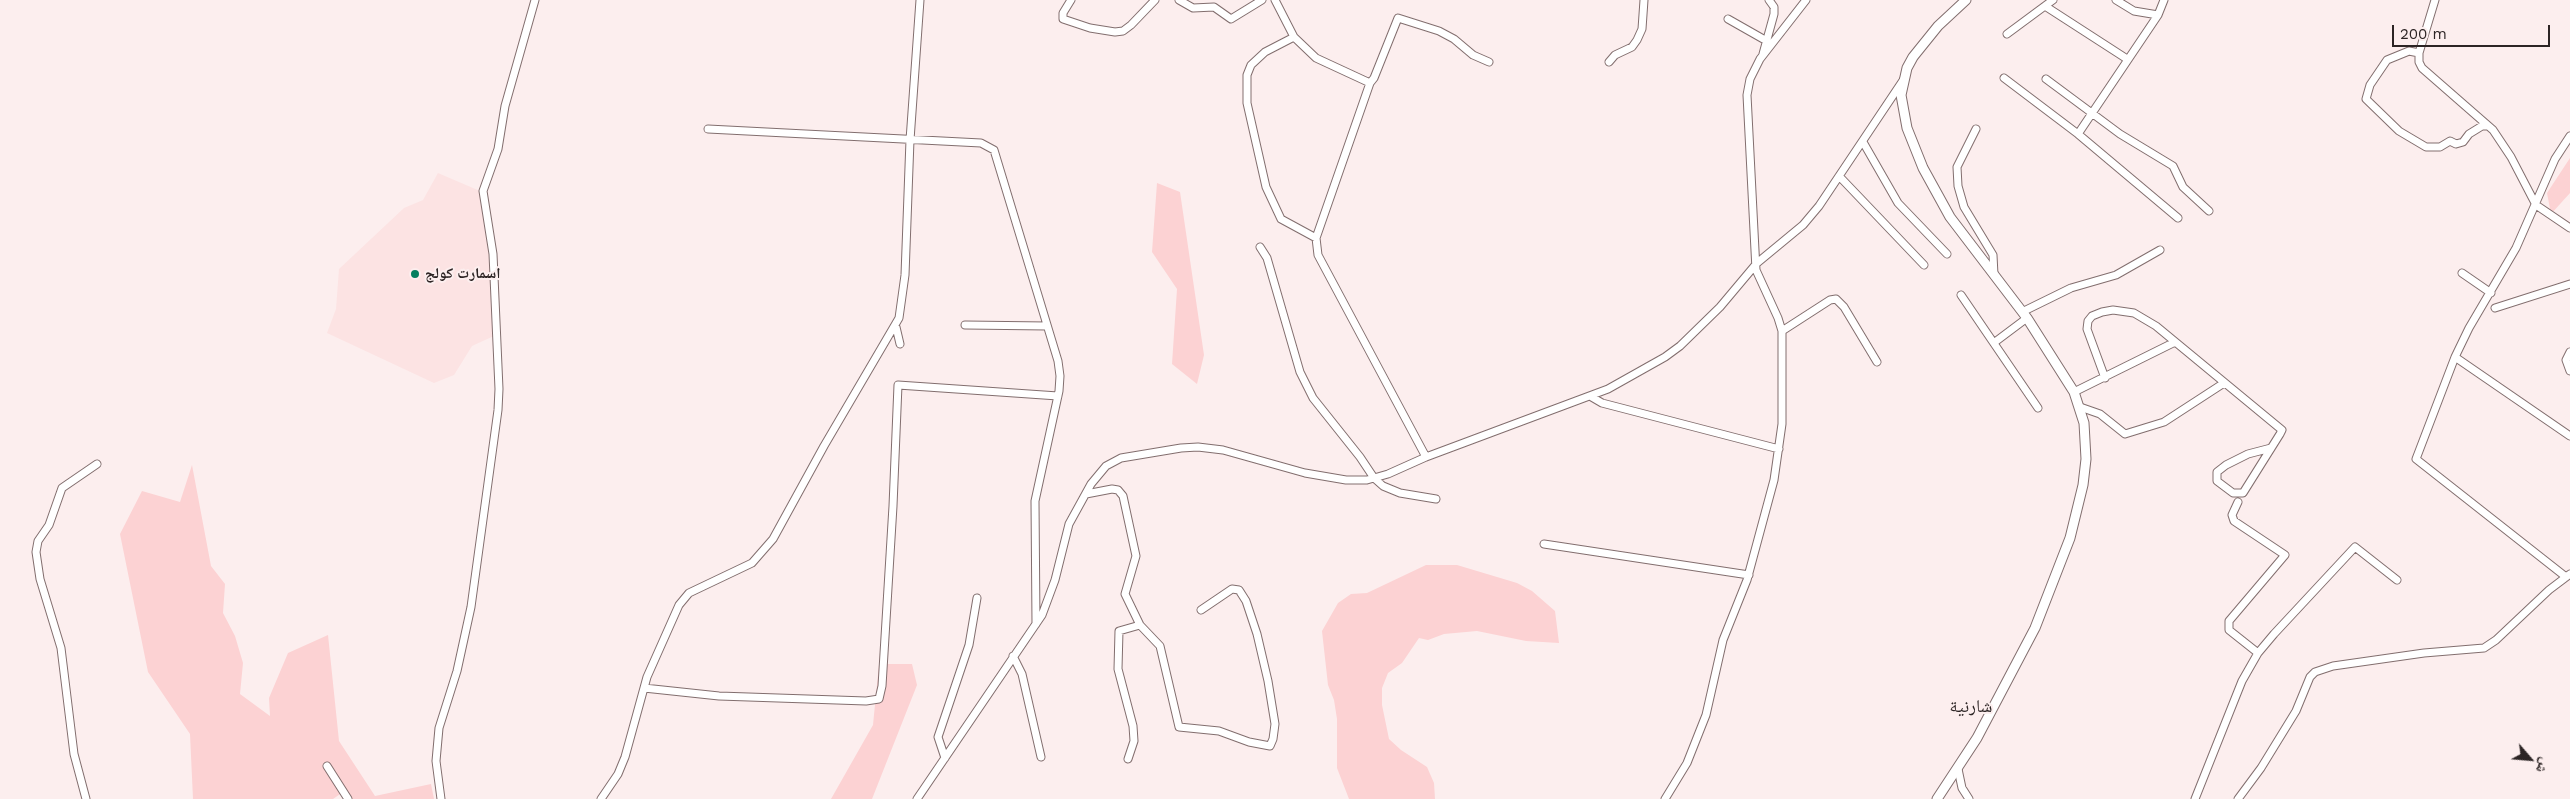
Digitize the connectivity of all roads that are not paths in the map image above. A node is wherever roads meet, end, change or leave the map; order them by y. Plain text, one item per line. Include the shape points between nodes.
1 (535, 0) edge
2 (920, 0) edge
3 (1071, 0) edge
4 (1155, 0) edge
5 (1179, 0) edge
6 (1262, 0) edge
7 (1275, 0) edge
8 (1644, 0) edge
9 (1769, 0) edge
10 (1806, 0) edge
11 (1965, 0) edge
12 (2053, 0) edge
13 (2116, 0) edge
14 (2164, 0) edge
15 (2435, 0) edge
16 (2045, 6) junction
17 (2158, 15) junction
18 (1728, 19) dead end
19 (2007, 34) dead end
20 (1294, 37) junction
21 (1765, 40) junction
22 (2419, 54) junction
23 (1762, 56) junction
24 (2127, 59) junction
25 (1489, 62) dead end
26 (1609, 62) dead end
27 (2004, 78) dead end
28 (1904, 79) junction
29 (2046, 79) dead end
30 (1370, 83) junction
31 (2094, 113) junction
32 (2488, 126) junction
33 (708, 129) dead end
34 (1976, 129) dead end
35 (2078, 134) junction
36 (2570, 136) edge
37 (910, 140) junction
38 (1862, 142) junction
39 (1839, 176) junction
40 (2536, 204) junction
41 (2209, 211) dead end
42 (2178, 218) dead end
43 (2570, 228) edge
44 (1316, 238) junction
45 (1260, 247) dead end
46 (2160, 250) dead end
47 (1947, 254) dead end
48 (1757, 263) junction
49 (1924, 264) dead end
50 (2462, 273) dead end
51 (1994, 275) junction
52 (2570, 284) edge
53 (2491, 293) junction
54 (1961, 294) dead end
55 (2495, 308) dead end
56 (2024, 315) junction
57 (965, 325) dead end
58 (1048, 326) junction
59 (896, 327) junction
60 (1782, 331) junction
61 (1995, 342) junction
62 (2175, 342) junction
63 (900, 344) dead end
64 (2570, 352) edge
65 (2455, 357) junction
66 (1877, 362) dead end
67 (2570, 371) edge
68 (2105, 378) junction
69 (2224, 383) junction
70 (2074, 392) junction
71 (1058, 396) junction
72 (1590, 396) junction
73 (2080, 407) junction
74 (2038, 408) dead end
75 (2570, 436) edge
76 (2271, 448) junction
77 (1779, 449) junction
78 (1426, 457) junction
79 (97, 464) dead end
80 (1374, 478) junction
81 (1086, 494) junction
82 (1436, 500) dead end
83 (2238, 502) dead end
84 (1544, 544) dead end
85 (1749, 574) junction
86 (2568, 575) edge
87 (2397, 580) dead end
88 (977, 598) dead end
89 (1201, 610) dead end
90 (1036, 624) junction
91 (1140, 625) junction
92 (2258, 653) junction
93 (1013, 656) junction
94 (644, 688) junction
95 (1041, 757) dead end
96 (945, 758) junction
97 (1128, 759) dead end
98 (328, 766) dead end
99 (1958, 769) junction
100 (1948, 784) junction
101 (1962, 788) junction
102 (86, 799) edge
103 (348, 799) edge
104 (441, 799) edge
105 (601, 799) edge
106 (917, 799) edge
107 (1665, 799) edge
108 (1937, 799) edge
109 (1969, 799) edge
110 (2195, 799) edge
111 (2238, 799) edge

1 - 104 street via 505,106 495,159 483,191 493,254 498,403 471,607 457,672 439,728 436,761
2 - 37 street
3 - 4 street via 1063,12 1063,19 1115,32 1132,25
5 - 6 street via 1193,8 1214,7 1231,19
7 - 20 street
8 - 26 street via 1642,29 1637,40
9 - 21 street via 1774,10
10 - 23 street
11 - 28 main road via 1913,57
12 - 16 street
13 - 17 street via 2134,11
14 - 17 street
15 - 22 street
16 - 19 street
16 - 24 street
17 - 24 street
18 - 21 street
20 - 30 street via 1316,58
20 - 44 street via 1265,52 1251,65 1247,75 1247,103 1266,187 1282,219
21 - 23 street
22 - 32 street via 2422,68
22 - 32 street via 2409,51 2387,60 2370,85 2366,99 2399,131 2426,147 2440,147 2450,141 2456,144 2463,142 2482,126
23 - 48 street via 1750,79 1747,95
24 - 31 street
25 - 30 street via 1439,31 1398,18
27 - 35 street
28 - 38 street
28 - 51 main road via 1902,113 1922,168 1950,217
29 - 31 street
30 - 44 street
31 - 35 street
31 - 41 street via 2126,139 2173,166 2183,188
32 - 40 street via 2501,141
33 - 37 street
34 - 51 street via 1957,167 1958,186 1964,207 1990,248
35 - 42 street
36 - 40 street via 2555,159
37 - 58 street via 981,143 994,150
37 - 59 street via 905,275 902,309
38 - 39 street
38 - 47 street via 1898,203
39 - 48 street via 1803,225
39 - 49 street
40 - 43 street
40 - 53 street
44 - 78 street via 1318,255
45 - 80 street via 1267,258 1300,372 1313,398
46 - 56 street via 2111,277 2071,288
48 - 60 street via 1757,275
48 - 72 street via 1720,307 1680,346 1644,370
50 - 53 street
51 - 56 main road
52 - 55 street
53 - 65 street
54 - 61 street
56 - 61 street
56 - 70 main road
57 - 58 street
58 - 71 street via 1058,361
59 - 63 street
59 - 94 street via 824,446 773,539 752,563 689,592 679,605
60 - 66 street via 1836,299
60 - 77 street via 1783,407
61 - 74 street
62 - 68 street
62 - 68 street via 2134,314 2113,310 2092,316 2087,329
62 - 69 street
64 - 67 street via 2566,360
65 - 75 street
65 - 86 street via 2416,459
68 - 70 street
69 - 73 street via 2164,422 2125,434 2100,414
69 - 76 street via 2281,429
70 - 73 main road
71 - 90 street via 1036,501
71 - 94 street via 898,385 879,699 719,696
72 - 77 street via 1602,403
72 - 78 street
73 - 99 main road via 2086,435 2086,459 2070,538 2027,644
76 - 76 street via 2248,454 2226,465 2217,472 2217,481 2234,493 2242,493
77 - 85 street via 1769,503
78 - 80 street
79 - 102 street via 62,488 36,552 40,579 61,648 74,754
80 - 81 street via 1332,478 1223,450 1181,448 1121,458 1100,473
80 - 82 street via 1400,493
81 - 90 street via 1069,524 1055,580
81 - 91 street via 1112,489 1123,496 1136,556 1125,594
83 - 92 street via 2232,515 2234,521 2285,555 2229,621 2229,630
84 - 85 street
85 - 107 street via 1724,636 1702,726 1687,763
86 - 111 street via 2484,648 2332,666 2315,672 2296,712
87 - 92 street via 2355,547
88 - 96 street via 970,645 938,736
89 - 91 street via 1232,589 1239,590 1246,601 1268,681 1275,724 1270,746 1219,731 1179,727 1160,646
90 - 93 street
91 - 97 street via 1119,631 1118,669 1133,726 1134,741
92 - 110 street via 2234,700
93 - 95 street via 1022,674
93 - 96 street
94 - 105 street via 625,757
96 - 106 street
98 - 103 street
99 - 100 main road
99 - 101 street
100 - 101 street
100 - 108 main road
101 - 109 street

